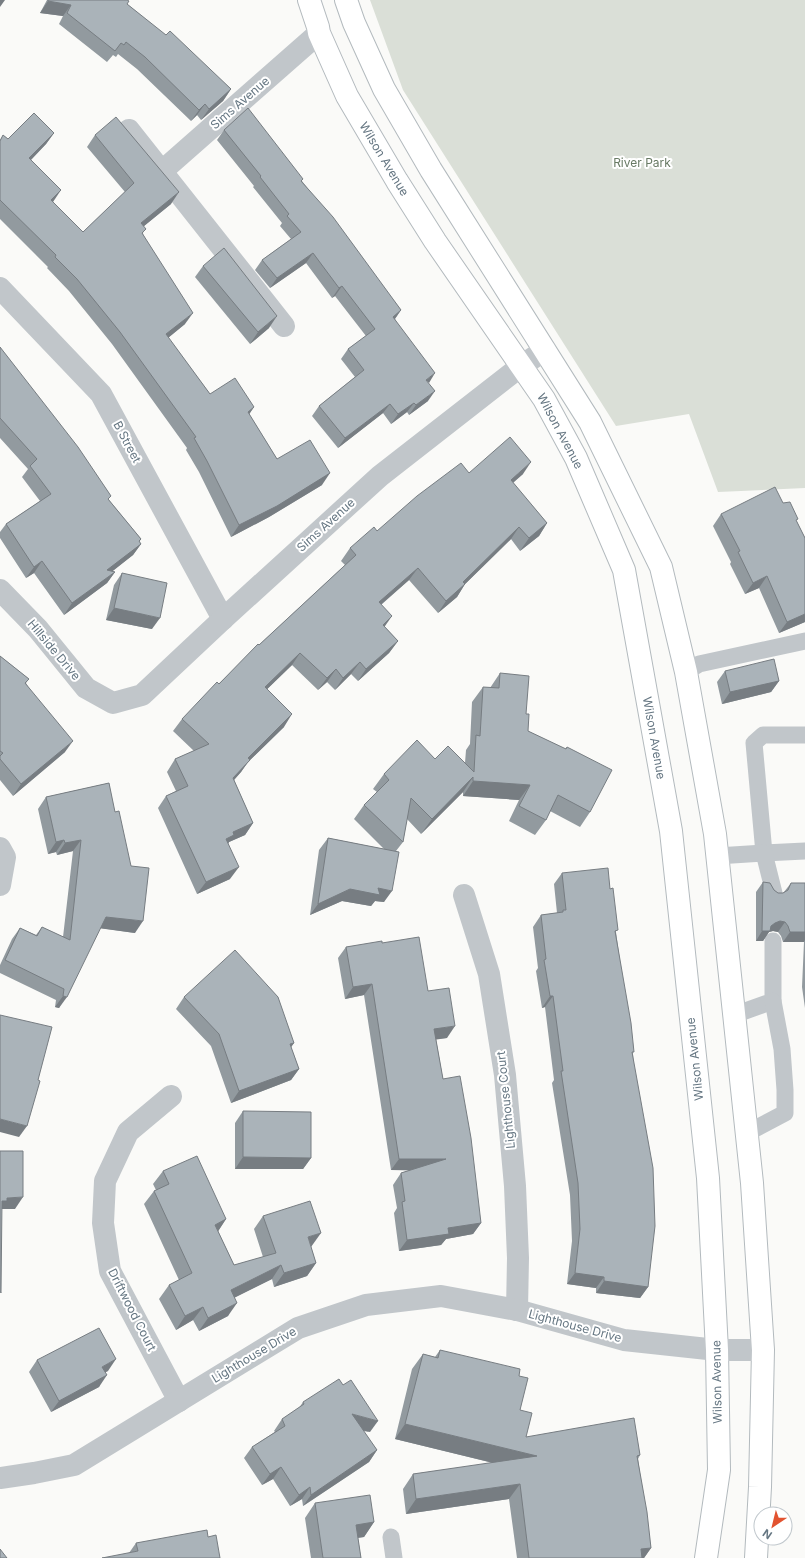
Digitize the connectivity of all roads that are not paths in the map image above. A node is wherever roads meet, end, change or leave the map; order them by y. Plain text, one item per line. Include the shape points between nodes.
1 (309, 0) edge
2 (346, 0) edge
3 (319, 33) junction
4 (129, 130) edge
5 (162, 172) junction
6 (0, 288) edge
7 (284, 326) dead end
8 (545, 350) junction
9 (521, 366) junction
10 (0, 590) edge
11 (223, 619) junction
12 (805, 641) edge
13 (686, 672) junction
14 (113, 703) joint
15 (805, 735) edge
16 (0, 848) edge
17 (805, 851) edge
18 (764, 853) junction
19 (717, 856) junction
20 (0, 885) edge
21 (774, 893) edge
22 (464, 895) dead end
23 (773, 941) dead end
24 (772, 1001) junction
25 (734, 1015) junction
26 (171, 1096) dead end
27 (747, 1133) junction
28 (517, 1310) junction
29 (718, 1350) junction
30 (763, 1350) junction
31 (179, 1401) junction
32 (0, 1478) edge
33 (391, 1537) dead end
34 (394, 1558) edge
35 (706, 1558) edge
36 (756, 1558) edge

1 - 3 main road, Wilson Avenue
2 - 8 main road via 384,89 427,164
3 - 5 street, Sims Avenue
3 - 9 main road, Wilson Avenue via 347,96 397,181
4 - 5 street
5 - 7 street
6 - 11 street, B Street via 101,394
8 - 9 street, Sims Avenue
8 - 13 main road via 590,422 661,567
9 - 11 street, Sims Avenue via 380,476
9 - 29 main road, Wilson Avenue via 544,399 576,458 624,570 671,831 708,1178
10 - 14 street, Hillside Drive via 38,629 86,688
11 - 14 street, Sims Avenue via 142,695
12 - 13 lane via 699,664
13 - 19 main road
15 - 18 lane via 763,735 754,743
16 - 20 street via 5,857
17 - 18 lane
18 - 19 lane
18 - 21 lane
19 - 25 main road
22 - 28 street, Lighthouse Court via 489,974 505,1075 516,1186
23 - 24 lane
24 - 25 lane
24 - 27 lane via 782,1049 785,1113
25 - 27 main road
26 - 31 street, Driftwood Court via 128,1132 105,1181 102,1223 110,1271
27 - 30 main road
28 - 29 street, Lighthouse Drive via 624,1340
28 - 31 street, Lighthouse Drive via 441,1296 366,1305 298,1328
29 - 30 street, Lighthouse Drive
29 - 35 main road, Wilson Avenue via 719,1470
30 - 36 main road
31 - 32 street, Lighthouse Drive via 74,1464 34,1474
33 - 34 lane

